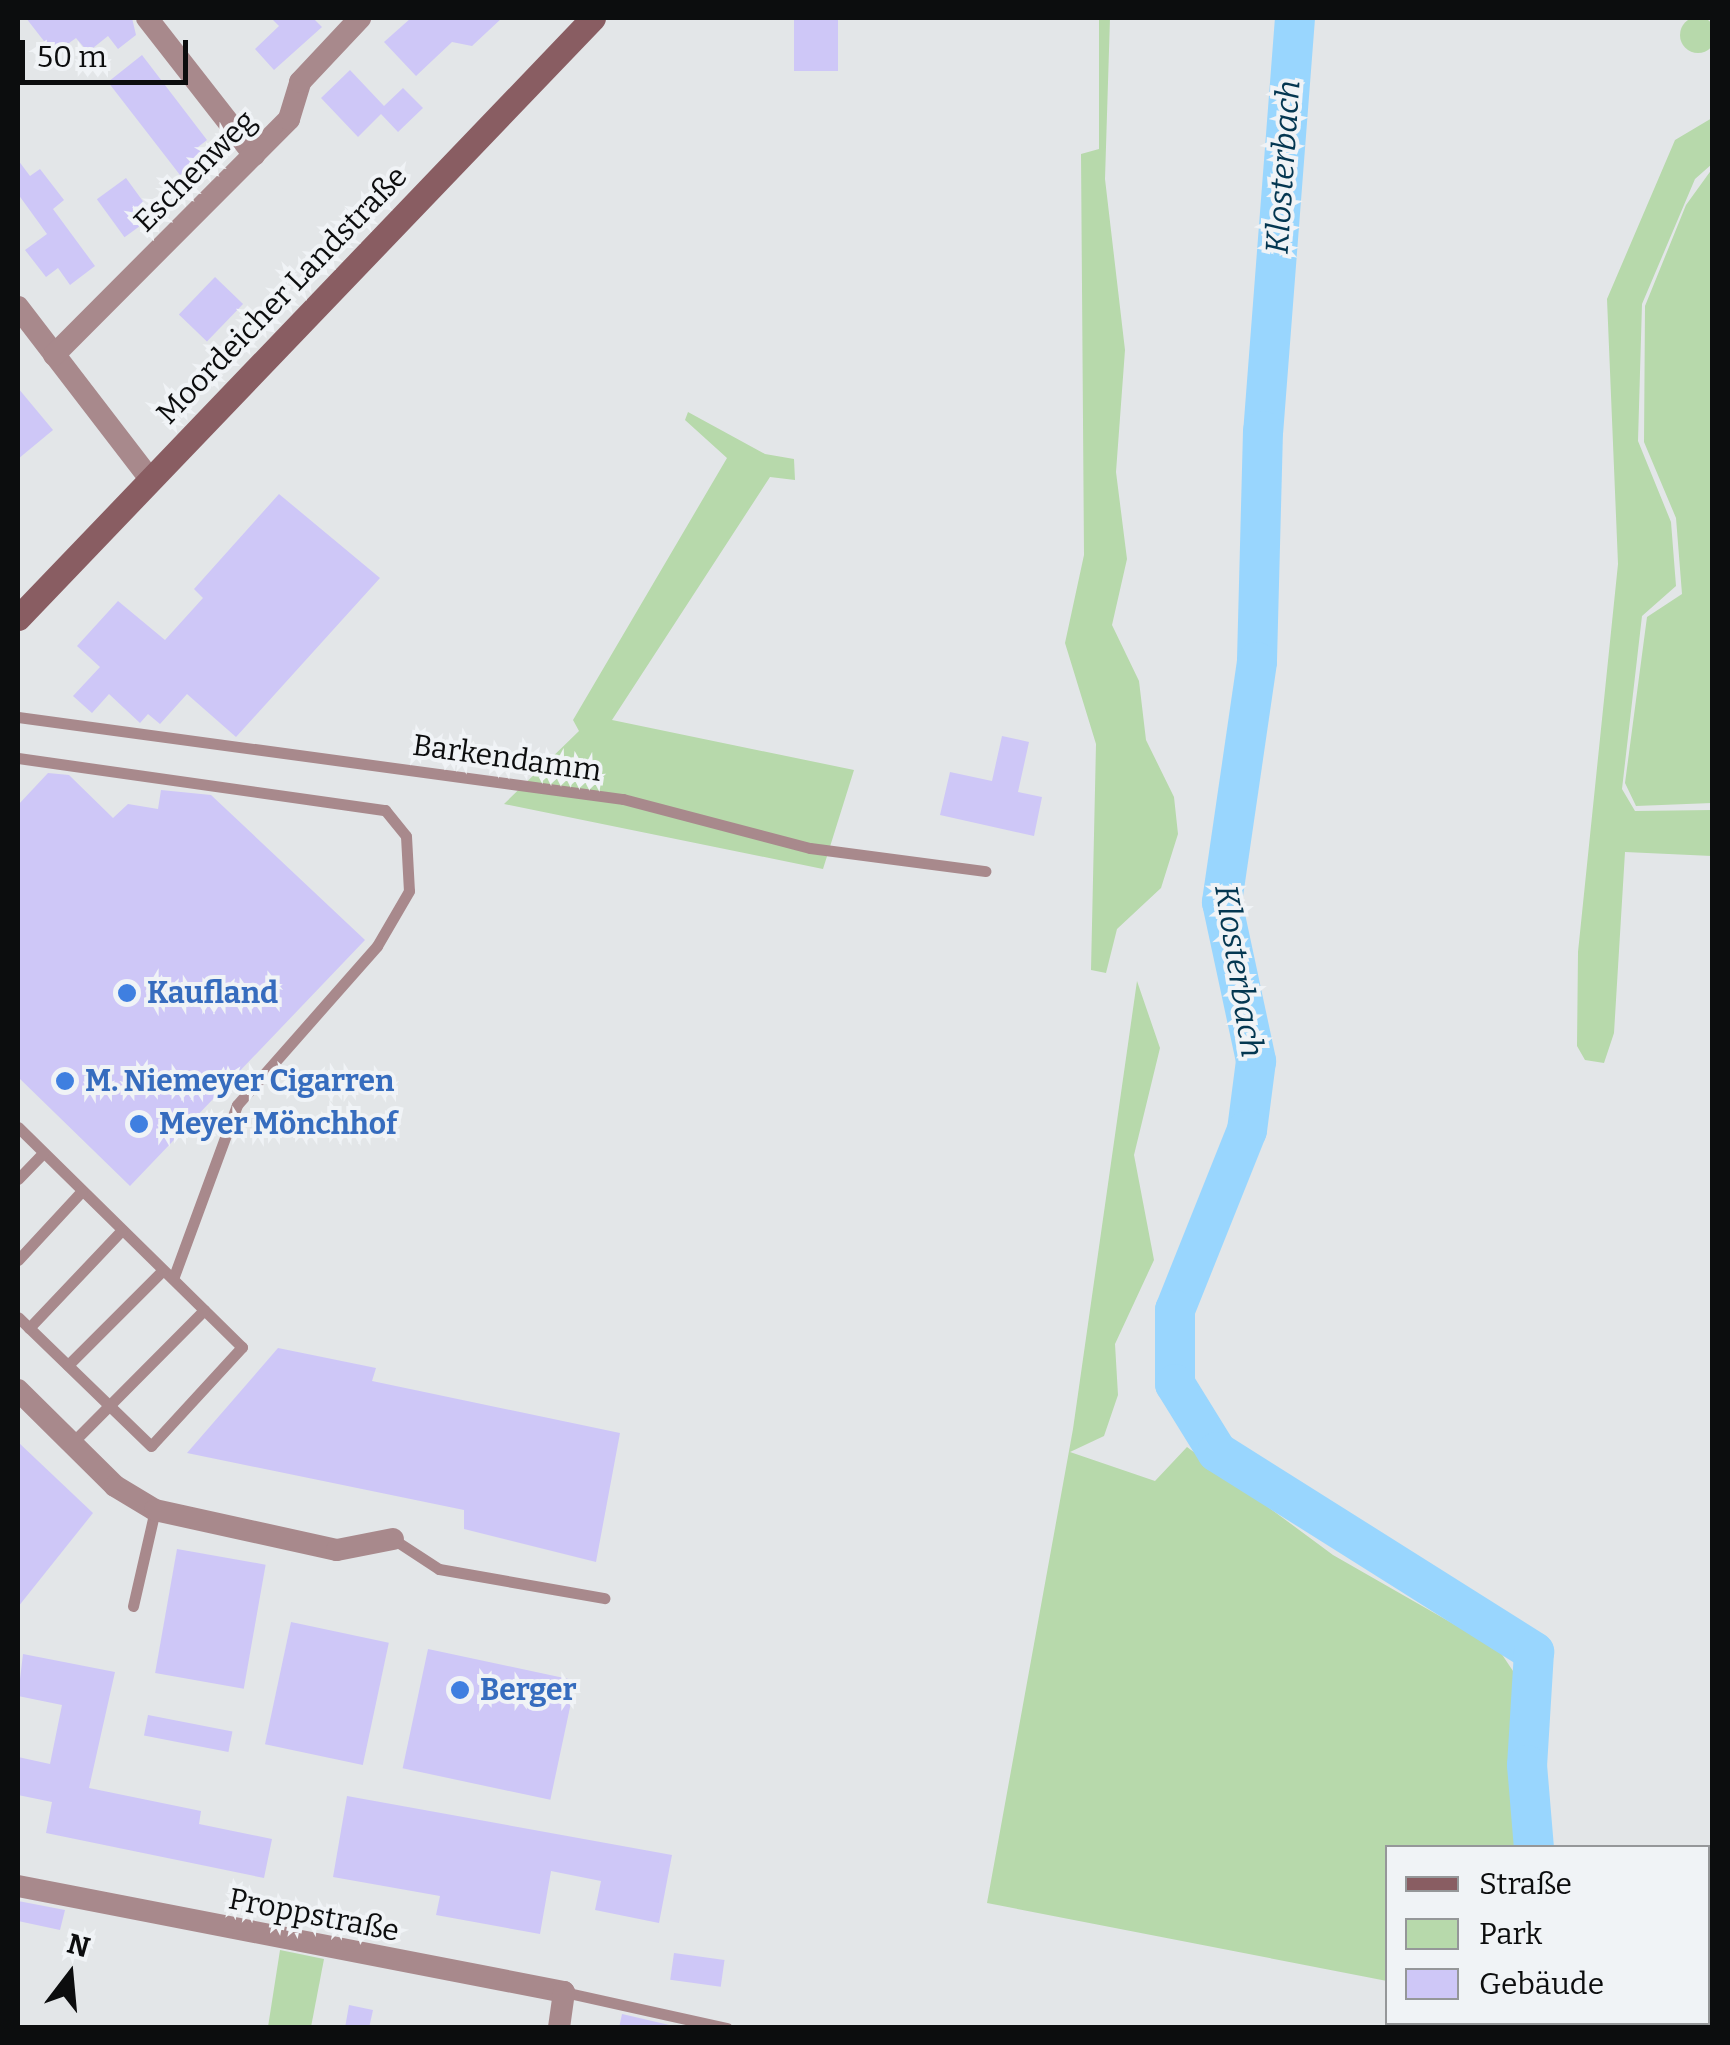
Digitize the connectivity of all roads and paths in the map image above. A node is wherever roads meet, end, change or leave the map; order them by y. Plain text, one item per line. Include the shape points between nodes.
1 (147, 18) edge
2 (360, 18) edge
3 (593, 18) edge
4 (254, 155) junction
5 (18, 306) edge
6 (54, 355) junction
7 (150, 479) junction
8 (18, 618) edge
9 (18, 717) edge
10 (18, 758) edge
11 (985, 871) dead end
12 (18, 1128) edge
13 (43, 1153) junction
14 (18, 1179) edge
15 (82, 1191) junction
16 (122, 1230) junction
17 (18, 1260) edge
18 (168, 1275) junction
19 (204, 1310) junction
20 (18, 1317) edge
21 (29, 1328) junction
22 (68, 1366) junction
23 (18, 1390) edge
24 (109, 1404) junction
25 (73, 1442) junction
26 (154, 1510) junction
27 (393, 1539) joint
28 (604, 1598) dead end
29 (133, 1606) dead end
30 (18, 1886) edge
31 (564, 1992) junction
32 (559, 2028) edge
33 (727, 2028) edge

1 - 4 street
2 - 4 street, Eschenweg via 300,82 289,120
3 - 7 main road, Moordeicher Landstraße
4 - 6 street, Eschenweg
5 - 6 street
6 - 7 street
7 - 8 main road, Moordeicher Landstraße
9 - 11 lane, Barkendamm via 623,799 810,848
10 - 18 lane via 384,810 406,836 409,891 377,946 237,1105
12 - 13 lane
13 - 14 lane
13 - 15 lane
15 - 16 lane
15 - 17 lane
16 - 18 lane
16 - 21 lane
18 - 19 lane
18 - 22 lane
19 - 24 lane
19 - 24 lane via 242,1347 151,1446
20 - 21 lane
21 - 22 lane
22 - 24 lane
23 - 25 street
24 - 25 lane
25 - 26 street via 115,1486
26 - 27 street via 337,1550
26 - 29 lane
27 - 28 lane via 440,1569
30 - 31 street, Proppstraße
31 - 32 street
31 - 33 lane

